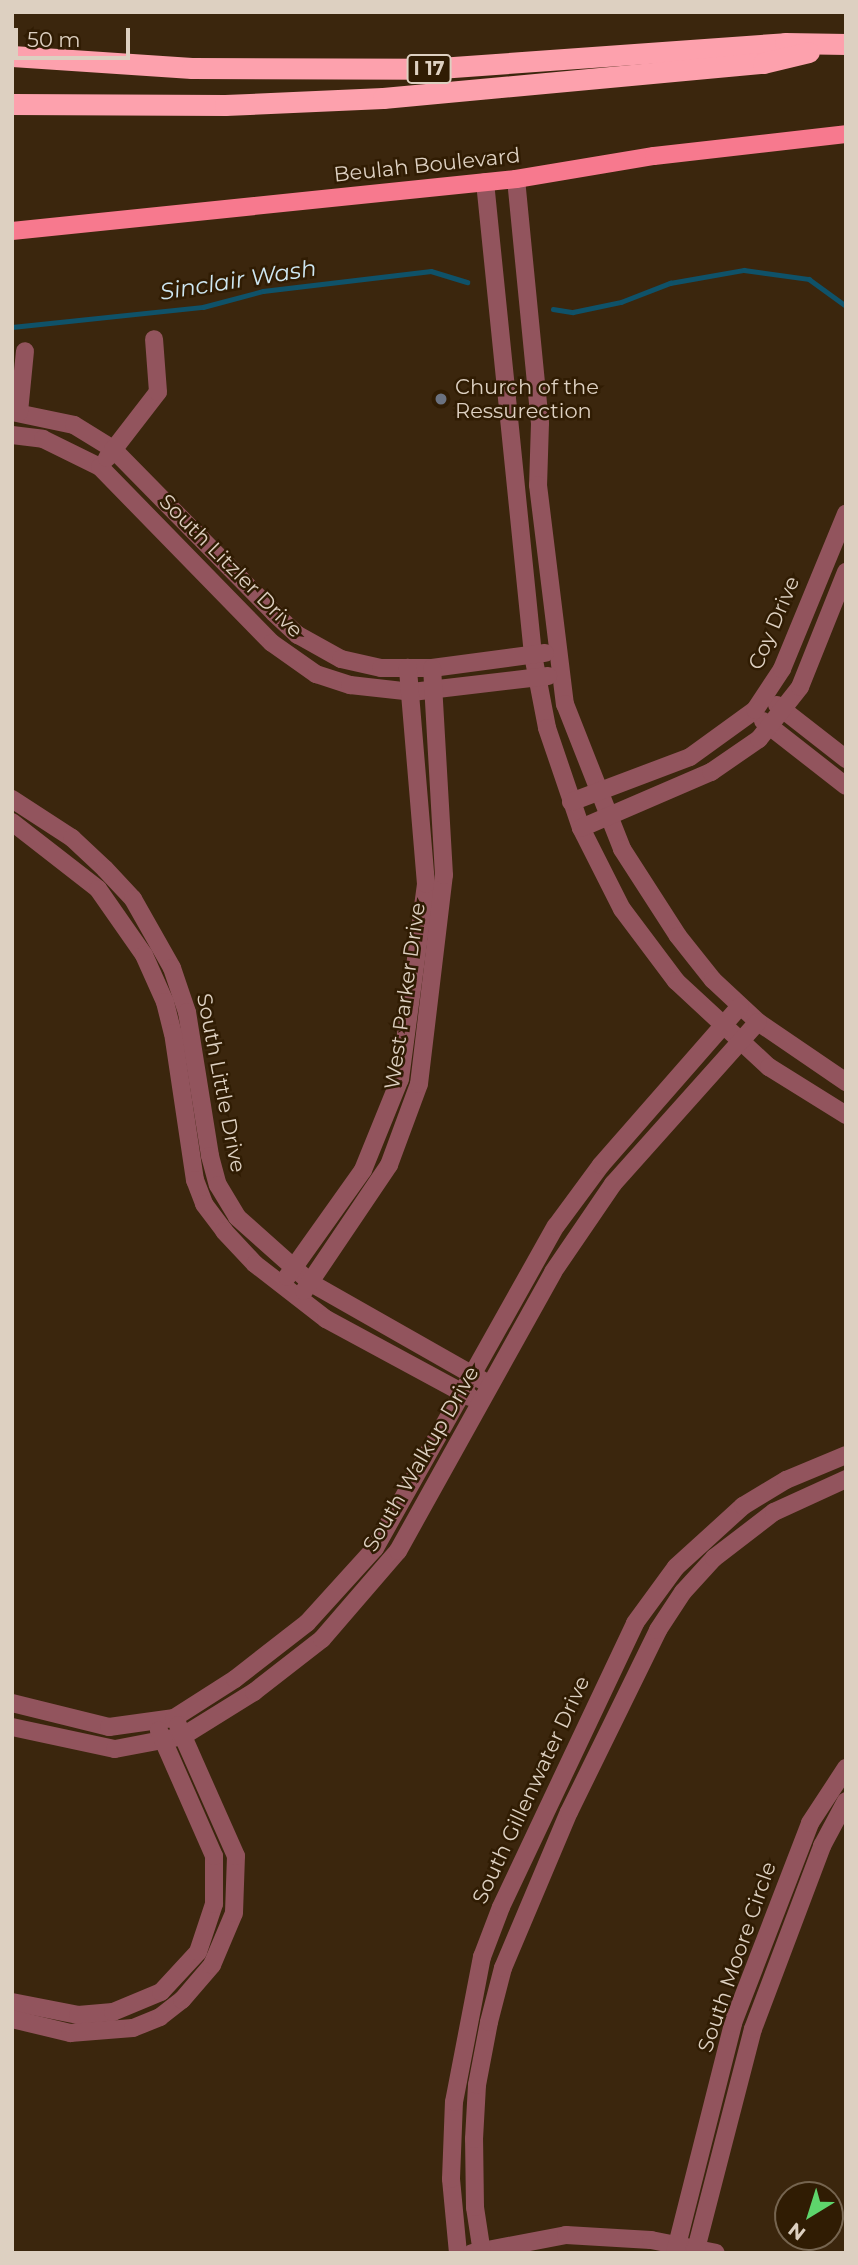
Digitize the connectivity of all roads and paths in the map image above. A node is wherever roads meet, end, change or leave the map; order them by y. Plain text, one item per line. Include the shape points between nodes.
1 (843, 44) edge
2 (12, 56) edge
3 (12, 104) edge
4 (846, 134) edge
5 (516, 179) junction
6 (485, 182) junction
7 (12, 232) edge
8 (154, 339) dead end
9 (25, 351) dead end
10 (15, 412) edge
11 (12, 435) edge
12 (113, 449) junction
13 (100, 467) junction
14 (846, 514) edge
15 (846, 572) edge
16 (555, 652) junction
17 (533, 655) junction
18 (408, 668) junction
19 (432, 668) junction
20 (559, 674) junction
21 (537, 677) junction
22 (433, 690) junction
23 (412, 692) junction
24 (765, 696) junction
25 (752, 712) junction
26 (785, 712) junction
27 (770, 727) junction
28 (846, 759) edge
29 (846, 786) edge
30 (598, 791) junction
31 (12, 799) edge
32 (571, 802) junction
33 (609, 818) junction
34 (12, 822) edge
35 (581, 828) junction
36 (740, 1006) junction
37 (758, 1022) junction
38 (722, 1027) junction
39 (739, 1043) junction
40 (846, 1082) edge
41 (846, 1115) edge
42 (293, 1269) junction
43 (311, 1283) junction
44 (280, 1286) junction
45 (298, 1300) junction
46 (472, 1374) junction
47 (491, 1384) junction
48 (462, 1393) junction
49 (482, 1402) junction
50 (846, 1455) edge
51 (807, 1470) junction
52 (846, 1479) edge
53 (816, 1492) junction
54 (12, 1703) edge
55 (174, 1718) junction
56 (155, 1721) junction
57 (12, 1727) edge
58 (183, 1736) junction
59 (164, 1741) junction
60 (846, 1768) edge
61 (846, 1801) edge
62 (12, 2002) edge
63 (12, 2019) edge
64 (676, 2249) edge
65 (695, 2251) edge
66 (479, 2252) edge
67 (458, 2253) edge
68 (716, 2253) edge

1 - 2 highway, I 17 via 785,43 413,69 192,68
1 - 3 highway via 763,63 383,98 212,105
4 - 5 main road, Beulah Boulevard via 654,156
5 - 6 main road, Beulah Boulevard
5 - 16 street via 540,423 538,485
6 - 7 main road, Beulah Boulevard
6 - 17 street
8 - 12 street via 158,392
9 - 10 street
10 - 12 street, South Litzler Drive via 74,425
11 - 13 street, South Litzler Drive via 64,447
12 - 13 street
12 - 18 street, South Litzler Drive via 298,635 361,665
13 - 23 street, South Litzler Drive via 290,658 316,674 350,685
14 - 24 street, Coy Drive via 782,669
15 - 26 street via 800,687
16 - 17 street, South Litzler Drive
16 - 20 street
17 - 19 street, South Litzler Drive
17 - 21 street
18 - 19 street, South Litzler Drive
18 - 23 street, West Parker Drive
19 - 22 street, West Parker Drive
20 - 21 street, South Litzler Drive
20 - 30 street via 565,704
21 - 22 street, South Litzler Drive
21 - 32 street via 547,728
22 - 23 street, South Litzler Drive
22 - 43 street, West Parker Drive via 444,875 419,1084 389,1165
23 - 42 street, West Parker Drive via 426,884 400,1079 363,1170
24 - 25 street, Coy Drive
24 - 26 street
25 - 27 street
25 - 30 street, Coy Drive via 690,757
26 - 27 street
26 - 28 street
27 - 29 street
27 - 33 street via 737,757
30 - 32 street, Coy Drive
30 - 33 street
31 - 42 street, South Little Drive via 72,838 139,910 172,968 187,1012 218,1185 237,1217
32 - 35 street
33 - 35 street
33 - 36 street via 622,849 678,936
34 - 44 street, South Little Drive via 98,889 144,955 173,1033 188,1146 204,1204 224,1231
35 - 38 street via 636,931
36 - 37 street
36 - 38 street, South Walkup Drive
37 - 39 street, South Walkup Drive
37 - 40 street
38 - 39 street
38 - 46 street, South Walkup Drive via 571,1205 534,1261
39 - 41 street via 792,1084
39 - 47 street, South Walkup Drive via 613,1184 554,1272
42 - 43 street, South Little Drive
42 - 44 street, West Parker Drive
43 - 45 street, West Parker Drive
43 - 46 street, South Little Drive
44 - 45 street, South Little Drive
45 - 48 street, South Little Drive
46 - 47 street, South Little Drive
46 - 48 street, South Walkup Drive
47 - 49 street, South Walkup Drive
48 - 49 street, South Little Drive
48 - 55 street, South Walkup Drive via 387,1527 357,1570 274,1652
49 - 58 street, South Walkup Drive via 398,1551 352,1607 288,1667
50 - 51 street, South Gillenwater Drive
51 - 53 street
51 - 67 street, South Gillenwater Drive via 743,1506 708,1534 653,1594 501,1907 469,2007 455,2090 451,2179
52 - 53 street, South Gillenwater Drive
53 - 66 street, South Gillenwater Drive via 774,1512 743,1535 683,1592 658,1630 564,1825 503,1968 487,2034 474,2139
54 - 56 street, South Walkup Drive via 110,1727
55 - 56 street, South Walkup Drive
55 - 58 street
56 - 59 street
57 - 59 street, South Walkup Drive via 102,1748
58 - 59 street, South Walkup Drive
58 - 63 street via 236,1856 234,1913 212,1965 182,2000 160,2017 133,2028 70,2033
59 - 62 street via 214,1856 214,1904 198,1952 161,1992 113,2012 78,2015
60 - 64 street, South Moore Circle via 810,1824 733,2023
61 - 65 street, South Moore Circle via 822,1846 753,2029
64 - 65 street
64 - 66 street via 616,2236 566,2235
65 - 68 street

